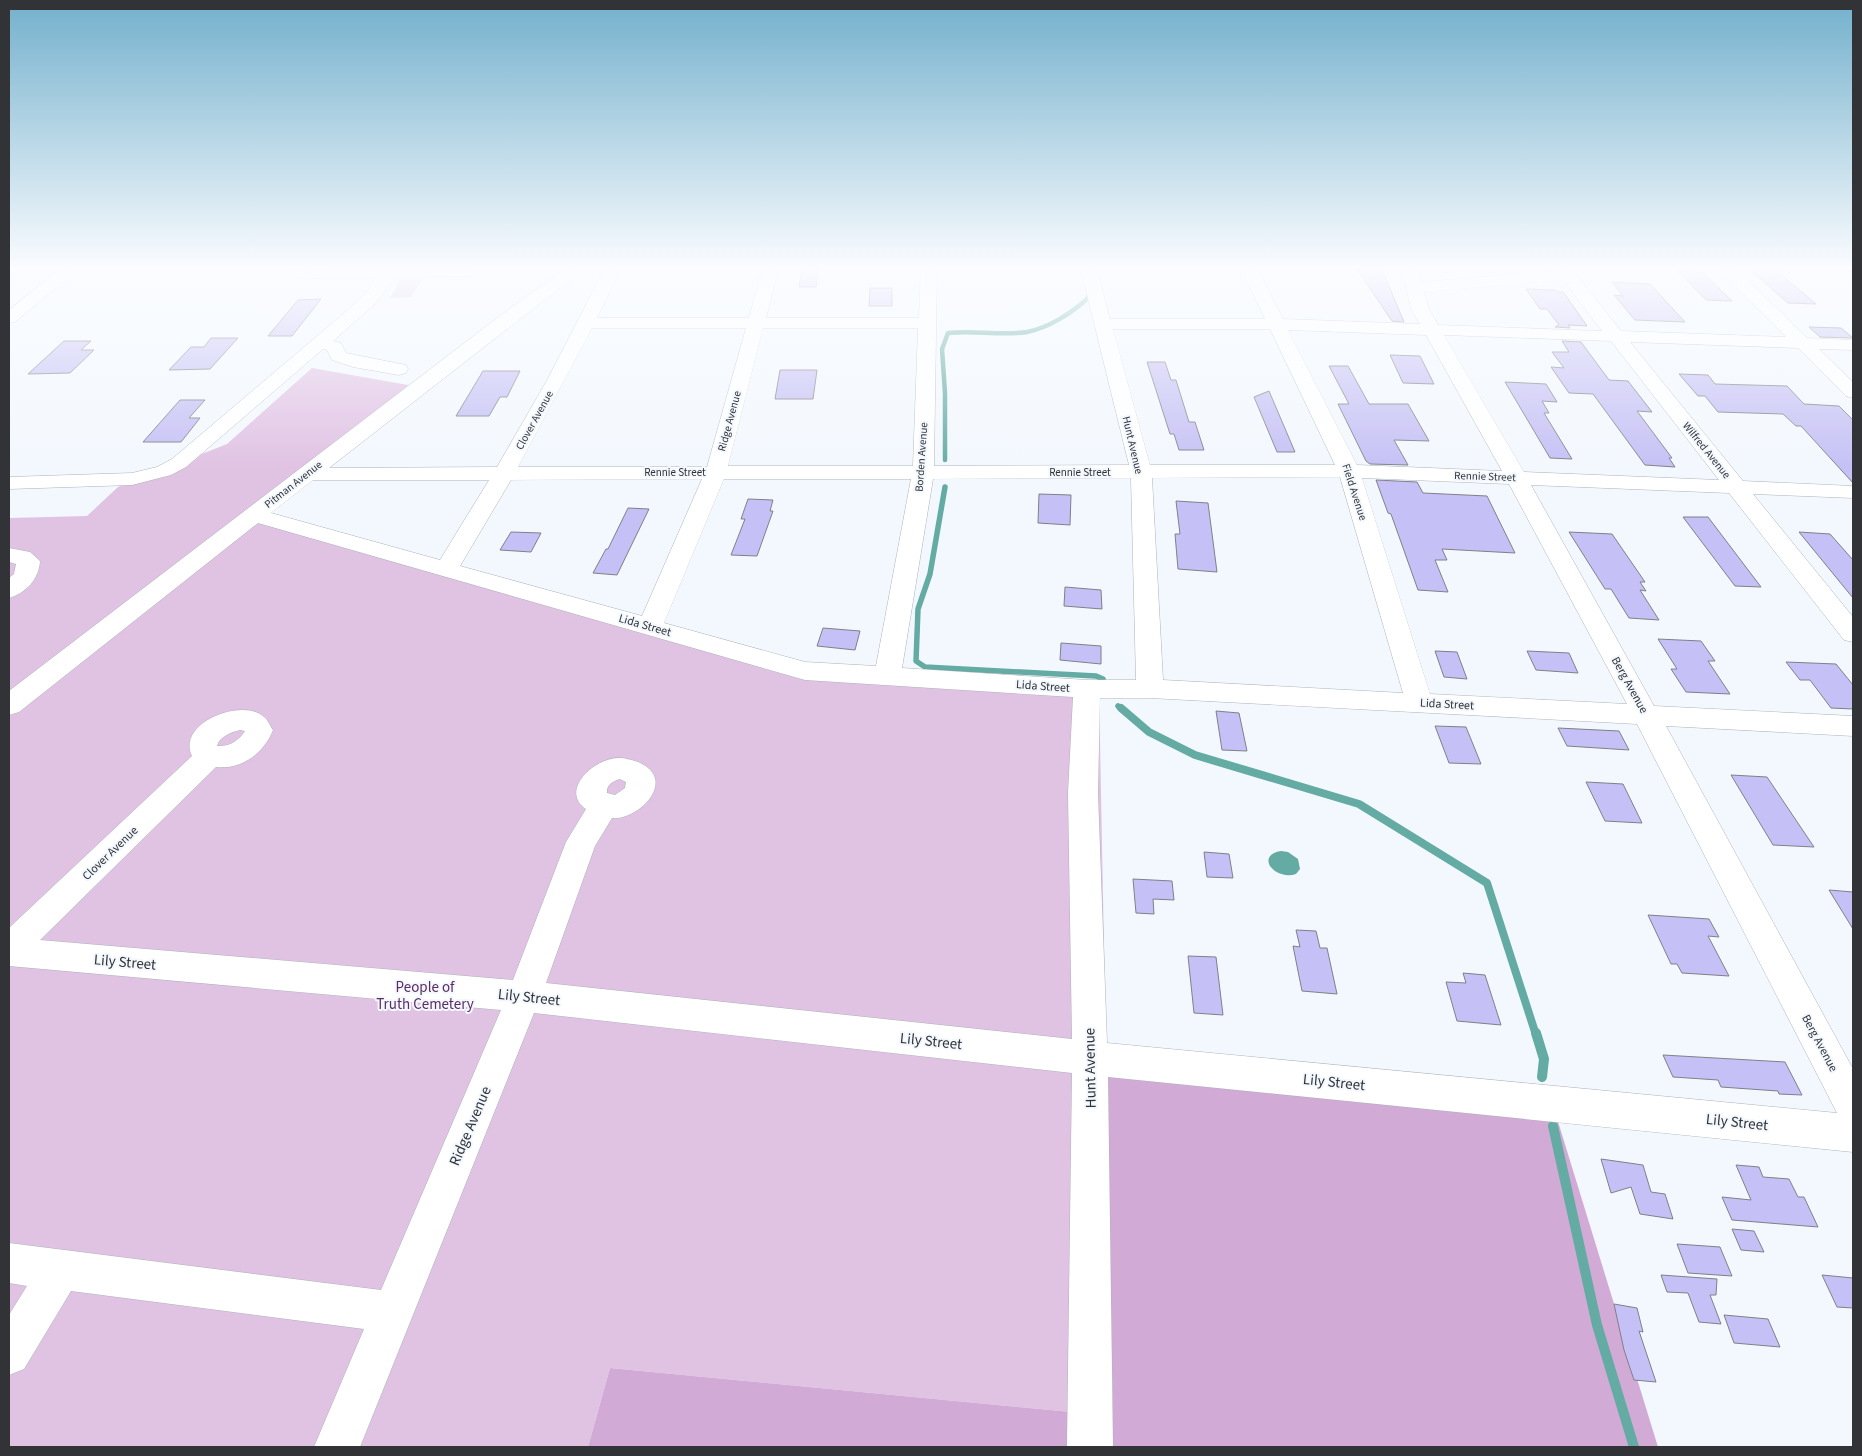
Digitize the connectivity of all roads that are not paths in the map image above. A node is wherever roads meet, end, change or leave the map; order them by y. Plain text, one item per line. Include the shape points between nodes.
1 (330, 334) edge
2 (489, 334) edge
3 (581, 334) edge
4 (753, 334) edge
5 (927, 334) edge
6 (1106, 334) edge
7 (1282, 334) edge
8 (1435, 334) edge
9 (1562, 334) edge
10 (1792, 334) edge
11 (1616, 336) junction
12 (320, 343) junction
13 (1801, 343) junction
14 (1853, 345) edge
15 (399, 368) dead end
16 (1853, 392) edge
17 (1349, 471) junction
18 (716, 472) junction
19 (923, 472) junction
20 (1141, 472) junction
21 (505, 473) junction
22 (307, 474) junction
23 (1516, 477) junction
24 (9, 484) edge
25 (1736, 487) junction
26 (1853, 492) edge
27 (254, 514) junction
28 (9, 555) edge
29 (446, 569) junction
30 (9, 590) edge
31 (650, 627) junction
32 (1853, 634) edge
33 (888, 675) junction
34 (1150, 688) junction
35 (1087, 689) junction
36 (1419, 703) junction
37 (9, 705) edge
38 (1646, 715) junction
39 (1853, 726) edge
40 (210, 756) dead end
41 (604, 806) dead end
42 (9, 950) edge
43 (524, 996) junction
44 (1090, 1058) junction
45 (1853, 1105) edge
46 (1853, 1133) edge
47 (9, 1263) edge
48 (61, 1269) junction
49 (393, 1312) junction
50 (9, 1354) edge
51 (337, 1447) edge
52 (1090, 1447) edge

1 - 12 street
2 - 22 street, Pitman Avenue
3 - 21 street, Clover Avenue
4 - 18 street, Ridge Avenue
5 - 19 street, Borden Avenue
6 - 20 street, Hunt Avenue
7 - 17 street, Field Avenue
8 - 23 street, Berg Avenue
9 - 11 street
10 - 13 street
11 - 13 street
11 - 25 street, Wilfred Avenue
12 - 15 street via 334,346 338,356 346,359
12 - 24 street via 179,463 164,471 132,479
13 - 14 street
13 - 16 street
17 - 20 street, Rennie Street
17 - 23 street, Rennie Street
17 - 36 street, Field Avenue
18 - 19 street, Rennie Street
18 - 21 street, Rennie Street
18 - 31 street, Ridge Avenue
19 - 20 street, Rennie Street
19 - 33 street, Borden Avenue
20 - 34 street, Hunt Avenue
21 - 22 street, Rennie Street
21 - 29 street, Clover Avenue
22 - 27 street, Pitman Avenue
23 - 25 street, Rennie Street
23 - 38 street, Berg Avenue
25 - 26 street, Rennie Street
25 - 32 street, Wilfred Avenue
27 - 29 street, Lida Street
27 - 37 street, Pitman Avenue
28 - 30 street via 22,556 28,561 28,570 22,580
29 - 31 street, Lida Street
31 - 33 street, Lida Street via 805,670
33 - 35 street, Lida Street
34 - 35 street, Lida Street
34 - 36 street, Lida Street
35 - 44 street, Hunt Avenue via 1083,792
36 - 38 street, Lida Street
38 - 39 street, Lida Street
38 - 45 street, Berg Avenue
40 - 42 street, Clover Avenue
41 - 43 street, Ridge Avenue via 581,842
42 - 43 street, Lily Street
43 - 44 street, Lily Street
43 - 49 street, Ridge Avenue
44 - 46 street, Lily Street
44 - 52 street, Hunt Avenue
47 - 48 street
48 - 49 street
48 - 50 street
49 - 51 street, Ridge Avenue

